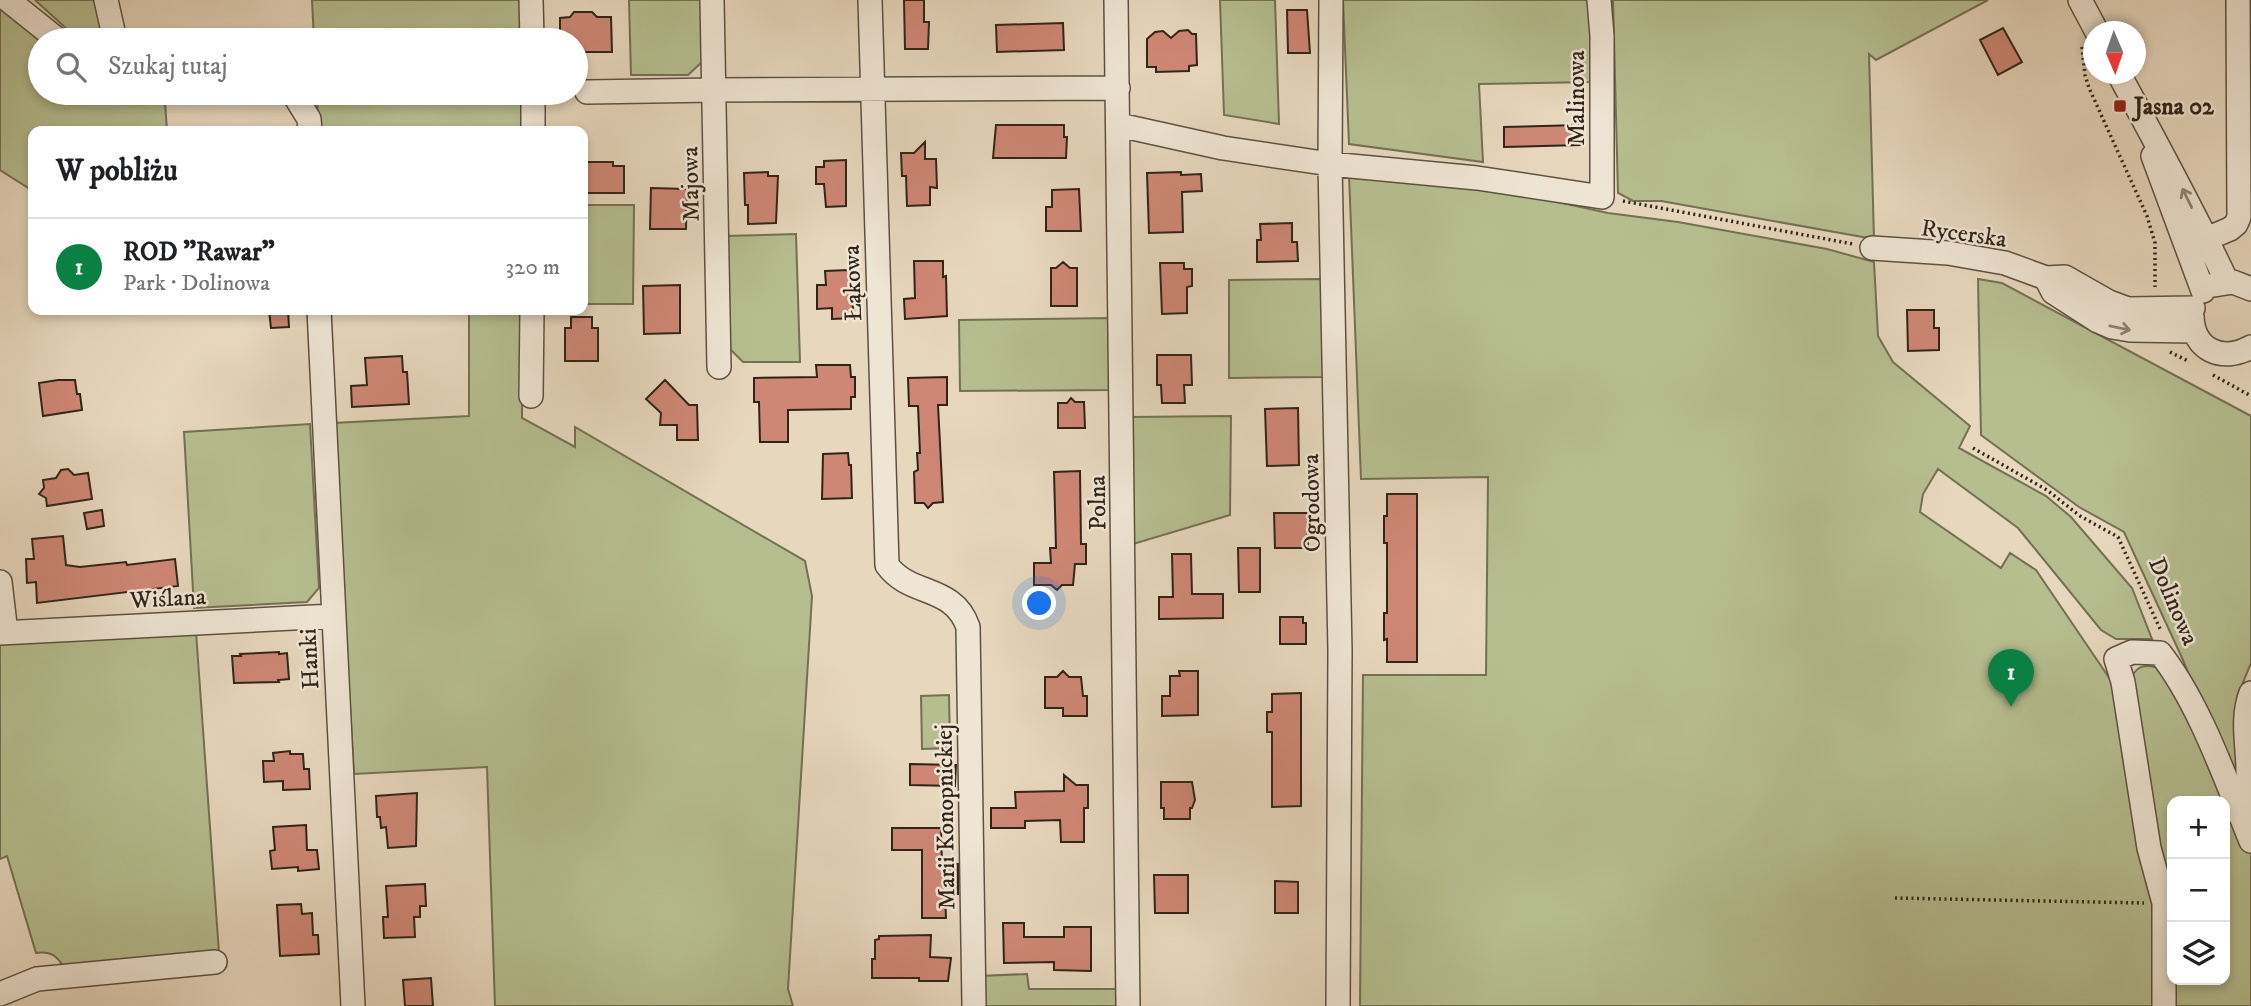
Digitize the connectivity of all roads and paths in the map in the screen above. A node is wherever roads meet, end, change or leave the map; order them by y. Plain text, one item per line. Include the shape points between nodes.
1 (8, 0) edge
2 (106, 0) edge
3 (531, 0) edge
4 (712, 0) edge
5 (870, 0) edge
6 (1116, 0) edge
7 (1331, 0) edge
8 (1599, 0) edge
9 (2080, 0) edge
10 (2238, 0) edge
11 (2086, 21) edge
12 (43, 28) edge
13 (112, 28) edge
14 (532, 28) edge
15 (2088, 84) edge
16 (2124, 84) edge
17 (872, 88) junction
18 (1118, 88) junction
19 (715, 90) junction
20 (588, 92) edge
21 (300, 105) edge
22 (533, 105) edge
23 (1119, 125) junction
24 (310, 126) edge
25 (533, 126) edge
26 (1330, 164) junction
27 (1602, 197) junction
28 (2197, 243) junction
29 (1872, 247) joint
30 (2227, 282) junction
31 (2155, 289) dead end
32 (2251, 289) edge
33 (2198, 300) junction
34 (2093, 306) junction
35 (319, 315) edge
36 (532, 315) edge
37 (2194, 331) junction
38 (2248, 355) edge
39 (719, 367) dead end
40 (531, 396) dead end
41 (1973, 448) dead end
42 (0, 582) edge
43 (333, 615) junction
44 (968, 627) joint
45 (3, 633) edge
46 (2164, 638) dead end
47 (2251, 693) edge
48 (2240, 815) junction
49 (2251, 841) edge
50 (1895, 898) dead end
51 (2164, 903) junction
52 (215, 962) dead end
53 (0, 994) edge
54 (353, 1006) edge
55 (974, 1006) edge
56 (1128, 1006) edge
57 (1338, 1006) edge
58 (2164, 1006) edge

1 - 12 street
2 - 13 street
3 - 14 street
4 - 19 street, Majowa
5 - 17 street, Łąkowa
6 - 18 street, Polna
7 - 26 street, Ogrodowa
8 - 27 street, Malinowa
9 - 11 street
10 - 28 street via 2239,217 2233,226
15 - 31 path via 2147,216 2155,243
16 - 28 street via 2150,133 2155,167
17 - 18 street
17 - 19 street
17 - 44 street, Łąkowa via 887,565 906,581 953,602
18 - 23 street, Polna
19 - 20 street
19 - 39 street, Majowa
21 - 24 street
22 - 25 street
23 - 26 street via 1223,148
23 - 56 street, Polna
26 - 27 street via 1478,178
26 - 57 street, Ogrodowa via 1340,651
27 - 29 path
28 - 30 street
28 - 33 street
29 - 34 street, Rycerska via 1981,258 2046,278 2065,277
30 - 32 street
30 - 33 street, Rycerska via 2219,282
33 - 34 street, Rycerska via 2128,309
33 - 37 street via 2191,317
34 -> 37 street, Rycerska via 2112,327
35 - 43 street, Hanki
36 - 40 street
37 - 38 street via 2211,351
41 - 46 path, Dolinowa via 2118,537
42 - 45 street, Wiślana
43 - 45 street, Wiślana
43 - 54 street, Hanki
44 - 55 street, Marii Konopnickiej
47 - 48 street via 2245,728 2247,796
48 - 49 street, Dolinowa
48 - 51 street, Dolinowa via 2195,711 2160,653 2132,652 2116,659 2149,848
50 - 51 path
51 - 58 street
52 - 53 street via 37,979

